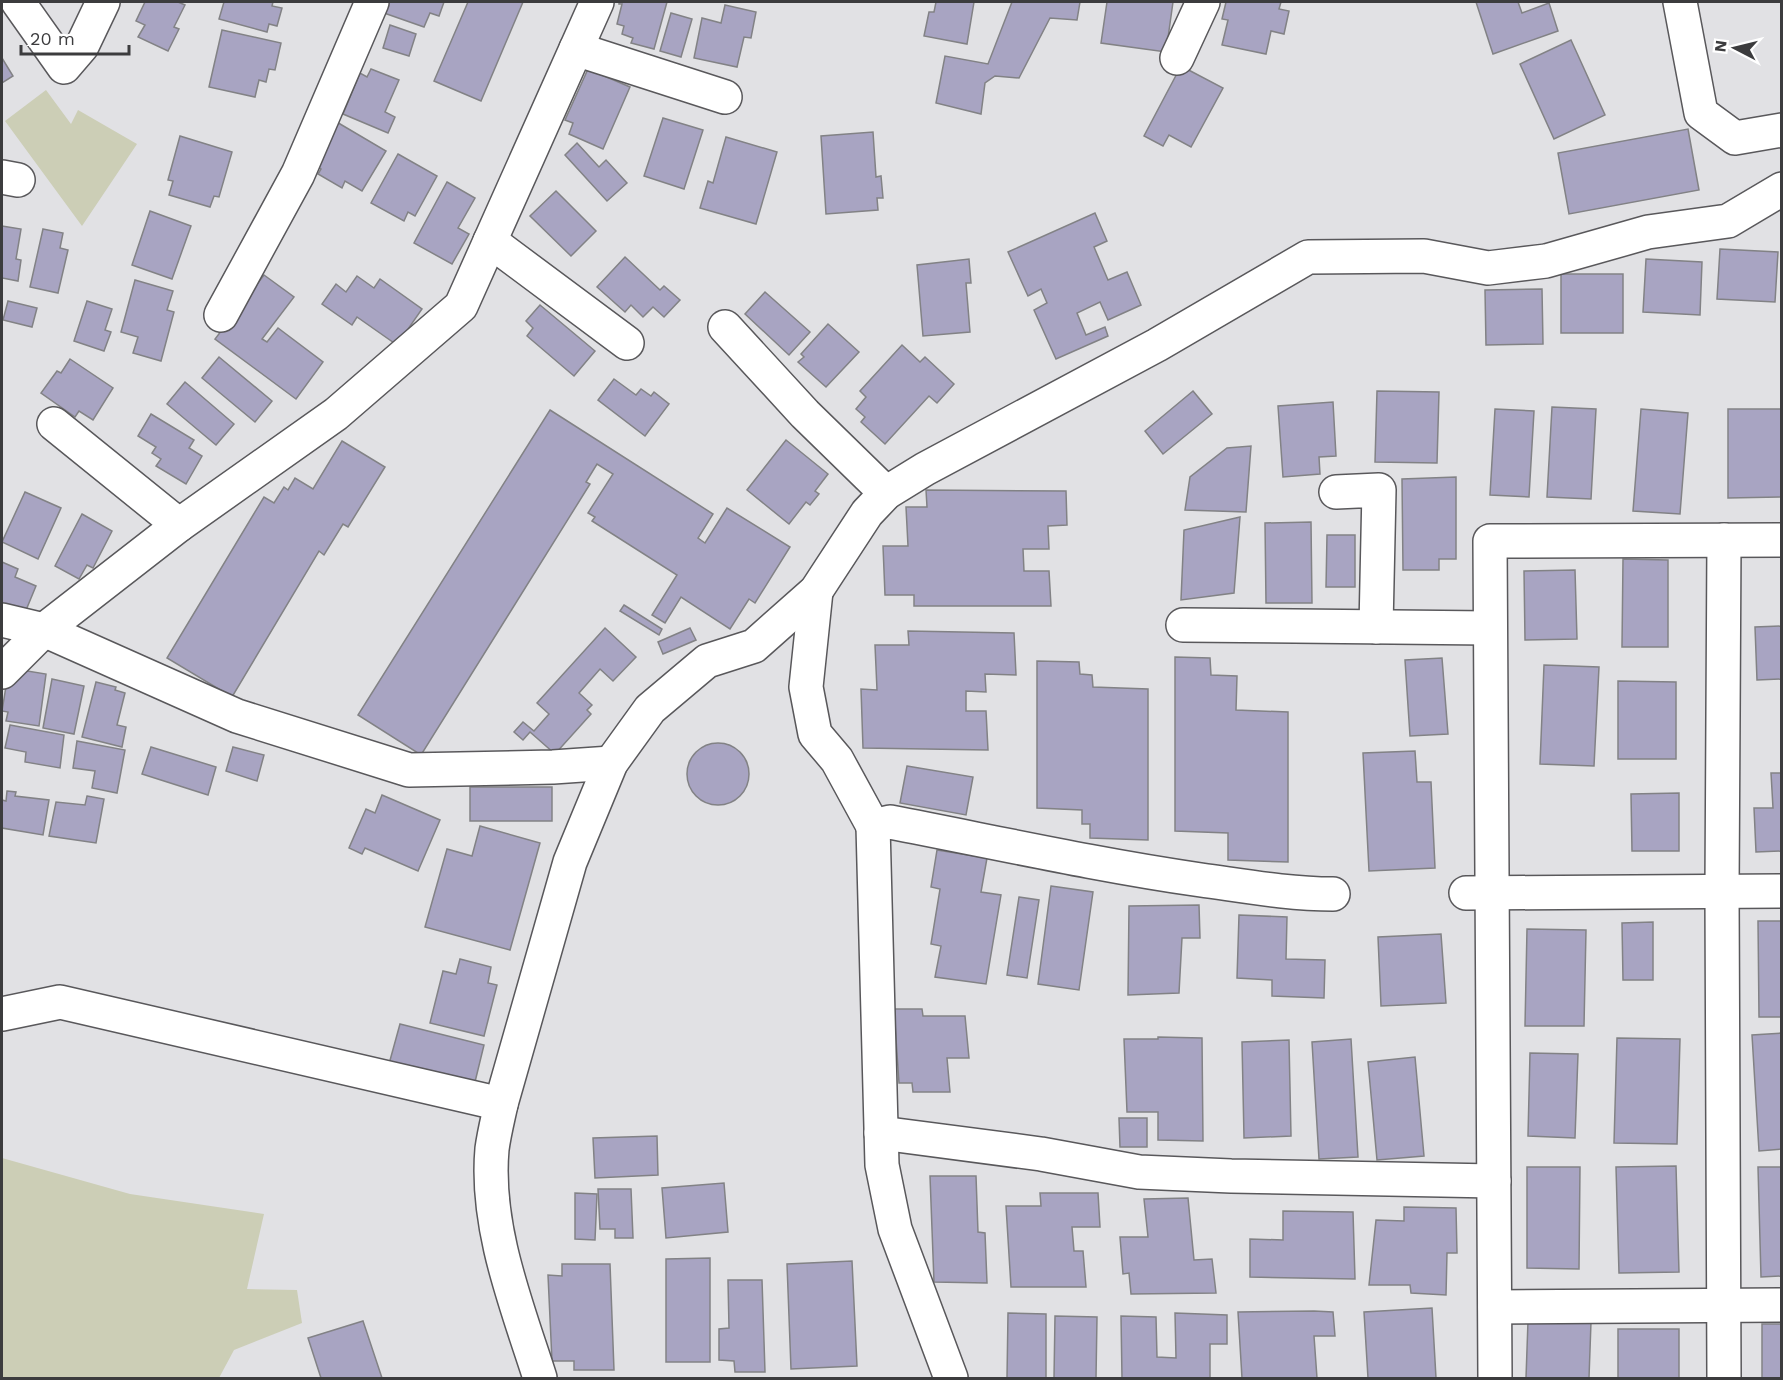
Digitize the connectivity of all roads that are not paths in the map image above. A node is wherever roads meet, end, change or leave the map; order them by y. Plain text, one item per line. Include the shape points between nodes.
1 (18, 2) edge
2 (104, 2) edge
3 (372, 2) edge
4 (597, 2) edge
5 (1203, 2) edge
6 (1680, 2) edge
7 (576, 49) junction
8 (1177, 58) dead end
9 (725, 97) dead end
10 (1782, 130) edge
11 (1782, 189) edge
12 (490, 241) junction
13 (221, 315) dead end
14 (725, 327) dead end
15 (627, 343) dead end
16 (54, 424) dead end
17 (1336, 492) dead end
18 (886, 493) junction
19 (179, 525) junction
20 (1724, 540) junction
21 (1782, 540) edge
22 (816, 591) junction
23 (2, 620) edge
24 (1183, 625) dead end
25 (1376, 627) junction
26 (1490, 628) junction
27 (44, 630) junction
28 (2, 672) edge
29 (610, 763) junction
30 (873, 826) junction
31 (1782, 891) edge
32 (1722, 892) junction
33 (1480, 893) junction
34 (1333, 894) dead end
35 (2, 1014) edge
36 (501, 1104) junction
37 (881, 1133) junction
38 (1494, 1181) junction
39 (1782, 1305) edge
40 (1724, 1306) junction
41 (1495, 1307) junction
42 (540, 1378) edge
43 (951, 1378) edge
44 (1495, 1378) edge
45 (1724, 1378) edge

1 - 2 street via 64,67 82,46
3 - 13 street via 298,174
4 - 7 street
5 - 8 street
6 - 10 street via 1701,112 1735,138
7 - 9 street
7 - 12 street
11 - 18 street via 1728,221 1648,232 1546,261 1488,268 1424,256 1308,257 1157,345
12 - 15 street
12 - 19 street via 461,306 336,414
14 - 18 street via 805,414
16 - 19 street
17 - 25 street via 1379,490
18 - 22 street via 867,513
19 - 27 street
20 - 21 street
20 - 26 street via 1490,541
20 - 32 street
22 - 29 street via 754,646 707,661 650,709
22 - 30 street via 806,687 815,734 837,760
23 - 27 street
24 - 25 street
25 - 26 street
26 - 33 street
27 - 28 street
27 - 29 street via 237,716 409,770
29 - 36 street via 570,862
30 - 34 street via 890,822 1151,873
30 - 37 street
31 - 32 street
32 - 33 street
32 - 40 street
33 - 38 street
35 - 36 street via 60,1002
36 - 42 street via 492,1148 492,1195 506,1271
37 - 38 street via 1041,1154 1139,1172
37 - 43 street via 882,1166 895,1229
38 - 41 street
39 - 40 street
40 - 41 street
40 - 45 street
41 - 44 street

